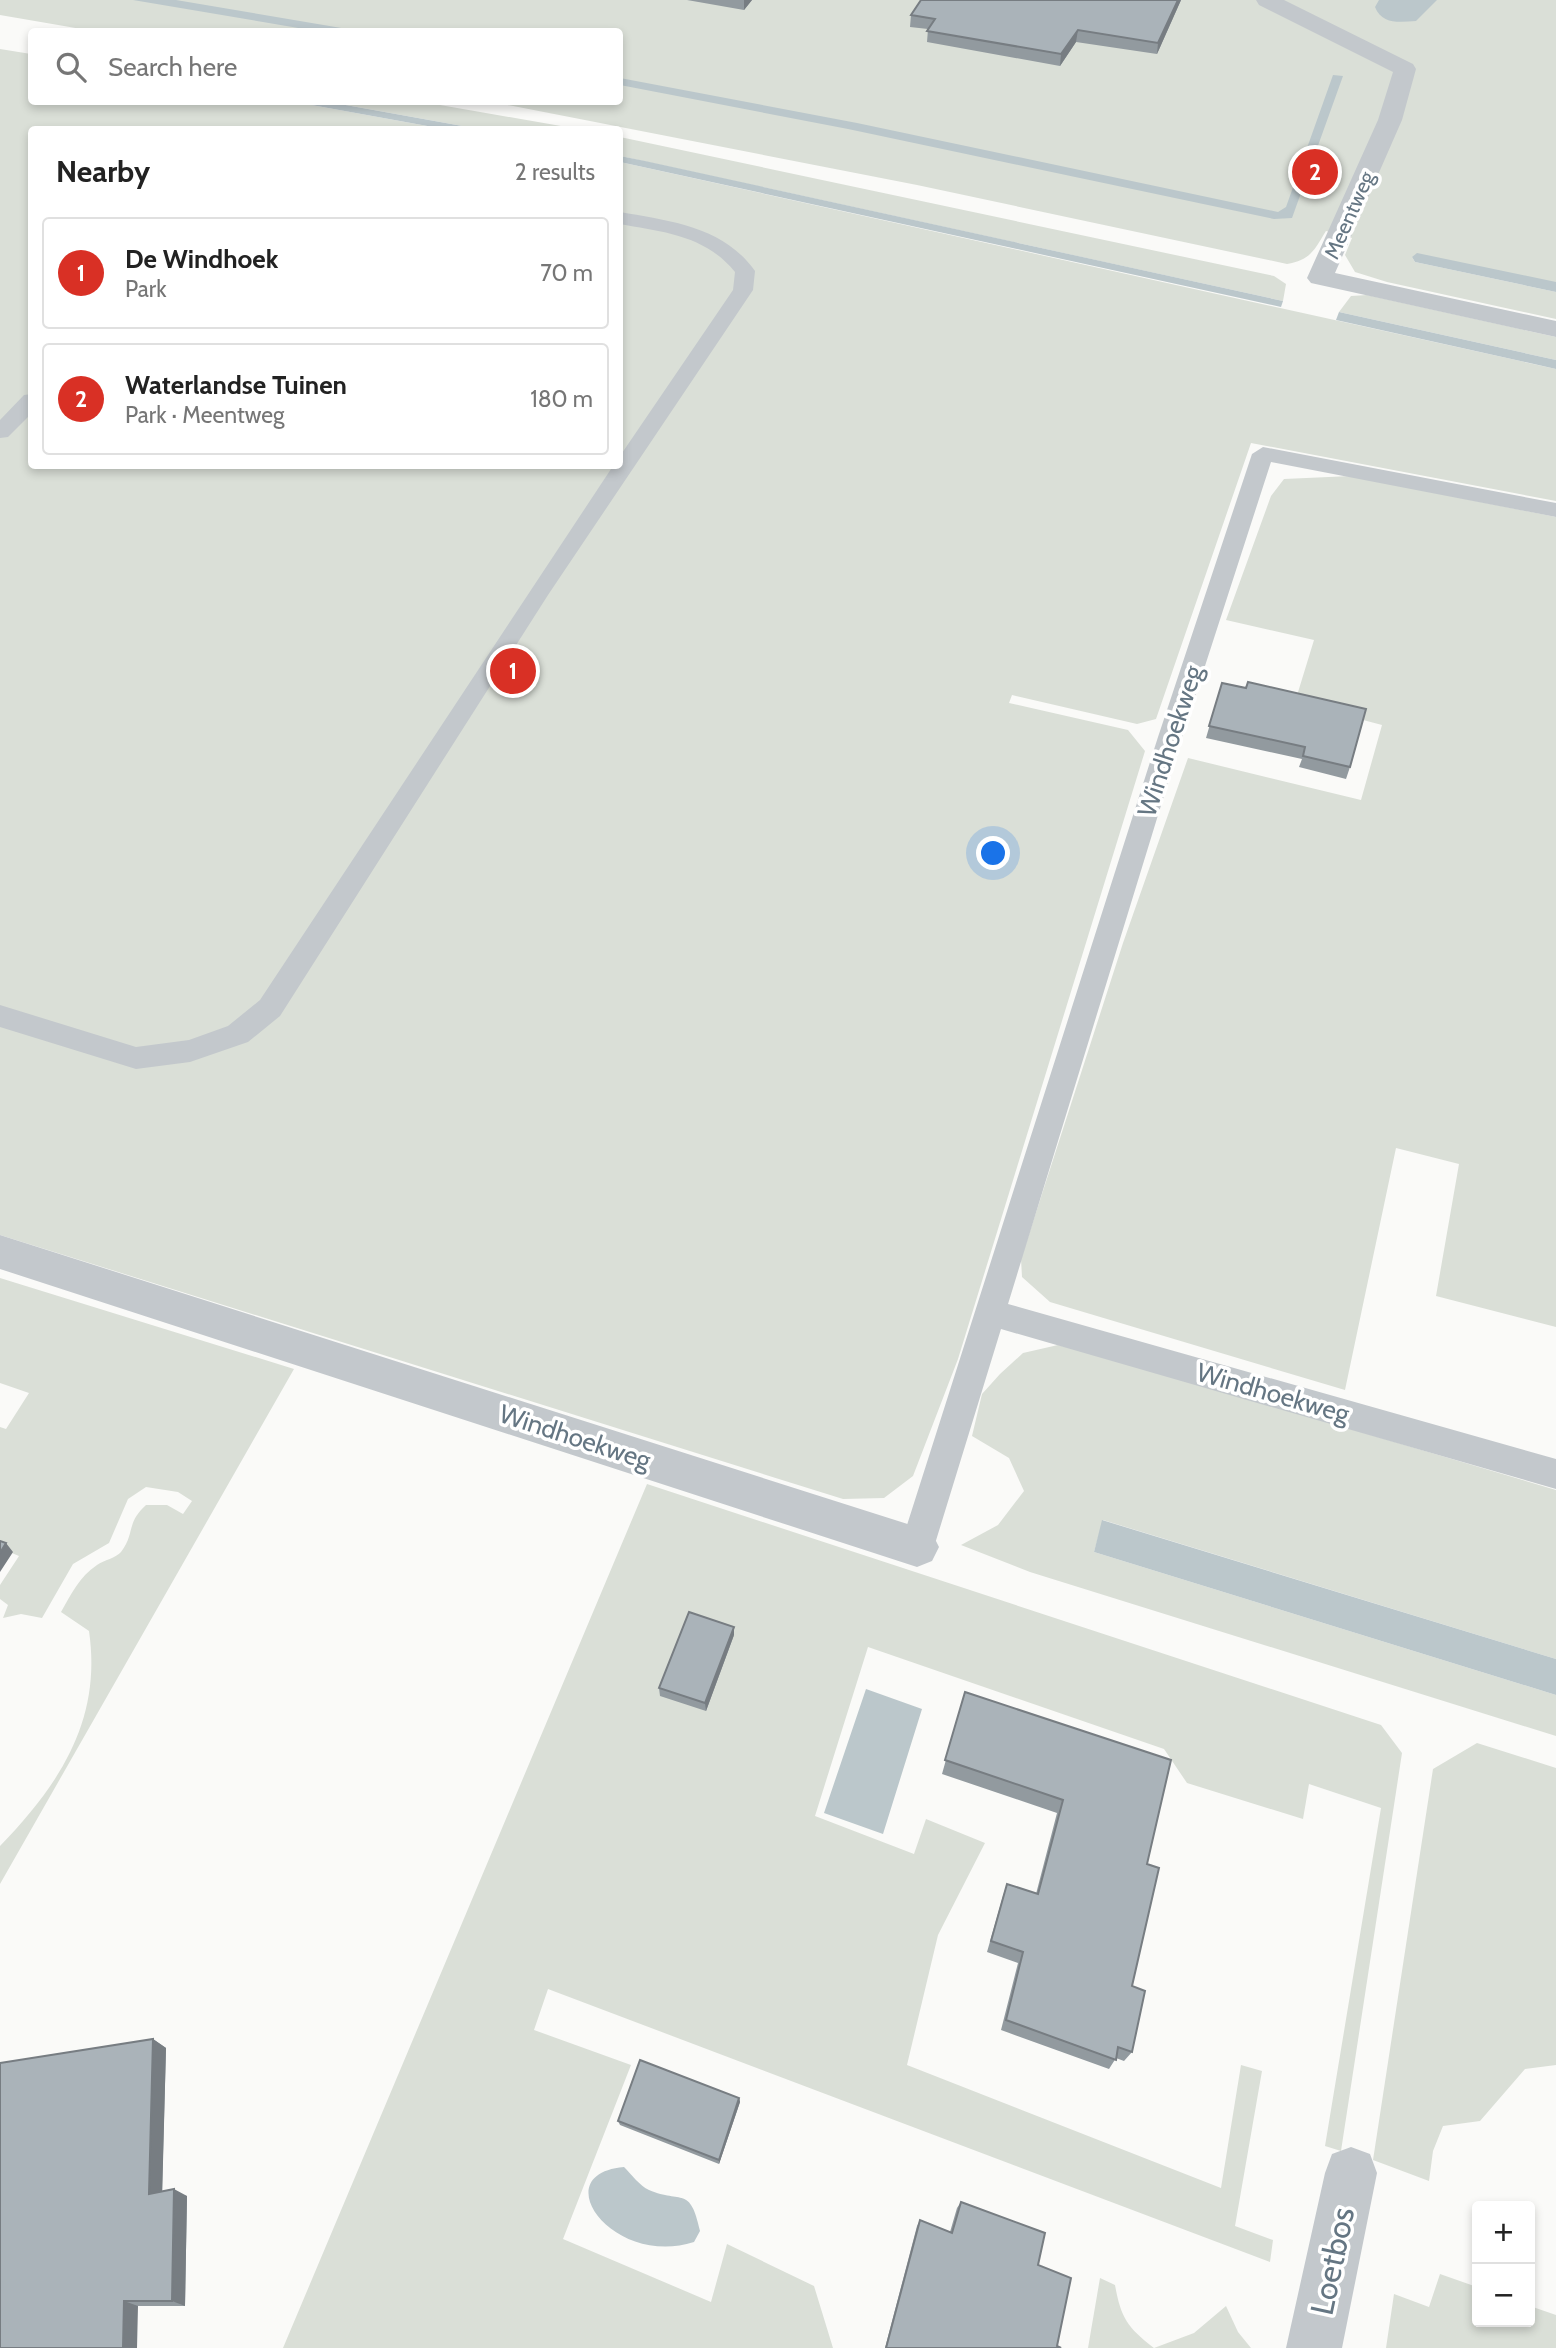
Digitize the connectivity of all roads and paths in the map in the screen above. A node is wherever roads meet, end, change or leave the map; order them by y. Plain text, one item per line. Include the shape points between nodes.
1 (1267, 0) edge
2 (623, 219) edge
3 (1556, 329) edge
4 (28, 404) edge
5 (0, 432) edge
6 (623, 467) edge
7 (622, 469) edge
8 (1556, 510) edge
9 (0, 1016) edge
10 (0, 1252) edge
11 (990, 1313) junction
12 (1556, 1474) edge
13 (917, 1547) joint
14 (1351, 2173) dead end
15 (1314, 2348) edge

1 - 3 street, Meentweg via 1405,69 1390,120 1320,278
2 - 6 lane via 700,233 734,255 745,271 743,290
4 - 5 lane
7 - 9 lane via 270,1008 238,1034 190,1051 136,1058
8 - 11 lane, Windhoekweg via 1263,454
10 - 13 street, Windhoekweg
11 - 12 lane, Windhoekweg
11 - 13 lane, Windhoekweg
14 - 15 street, Loetbos

